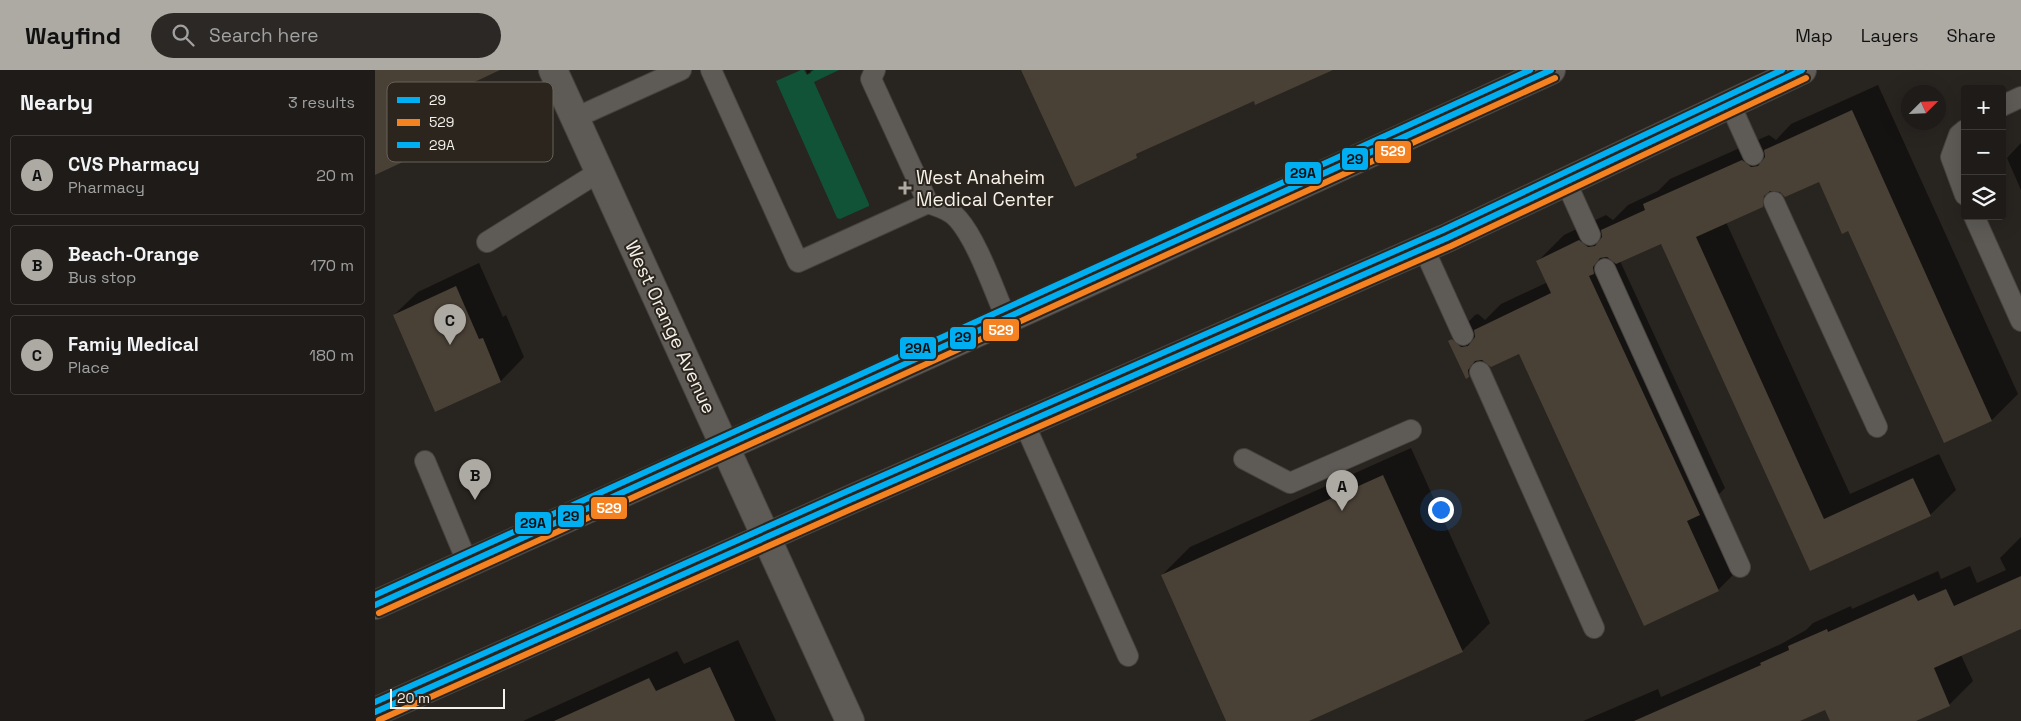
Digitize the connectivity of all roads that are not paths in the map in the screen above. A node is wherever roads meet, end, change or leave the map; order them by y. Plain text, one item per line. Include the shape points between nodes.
1 (553, 70) edge
2 (681, 70) edge
3 (711, 70) edge
4 (875, 70) edge
5 (1551, 70) edge
6 (1802, 70) edge
7 (2021, 98) edge
8 (1730, 104) junction
9 (2006, 104) edge
10 (575, 118) junction
11 (1961, 133) edge
12 (1753, 155) dead end
13 (599, 172) junction
14 (1566, 182) junction
15 (1961, 184) edge
16 (1774, 202) dead end
17 (928, 203) junction
18 (1976, 220) edge
19 (1590, 235) dead end
20 (487, 242) dead end
21 (1424, 248) junction
22 (1605, 269) dead end
23 (1007, 320) junction
24 (2021, 321) edge
25 (1463, 334) dead end
26 (1479, 372) dead end
27 (1024, 424) junction
28 (1877, 427) dead end
29 (1411, 430) dead end
30 (726, 446) junction
31 (1244, 459) dead end
32 (425, 461) dead end
33 (768, 538) junction
34 (467, 564) junction
35 (1739, 567) dead end
36 (375, 605) edge
37 (1594, 628) dead end
38 (1128, 656) dead end
39 (375, 712) edge
40 (850, 721) edge

1 - 10 street, West Orange Avenue
2 - 10 lane
3 - 17 lane via 798,262
4 - 17 lane via 871,79
5 - 23 main road
6 - 8 main road
7 - 9 lane
8 - 12 lane
8 - 14 main road
10 - 13 street, West Orange Avenue
11 - 15 lane via 1951,157
13 - 20 lane
13 - 30 street, West Orange Avenue
14 - 19 lane
14 - 21 main road
16 - 28 lane
17 - 23 lane via 957,218 968,233
18 - 24 lane
21 - 25 lane
21 - 27 main road
22 - 35 lane
23 - 30 main road
26 - 37 lane
27 - 33 main road
27 - 38 lane
29 - 31 lane via 1290,483
30 - 33 street, West Orange Avenue
30 - 34 main road
32 - 34 lane
33 - 39 main road
33 - 40 street, West Orange Avenue
34 - 36 main road

